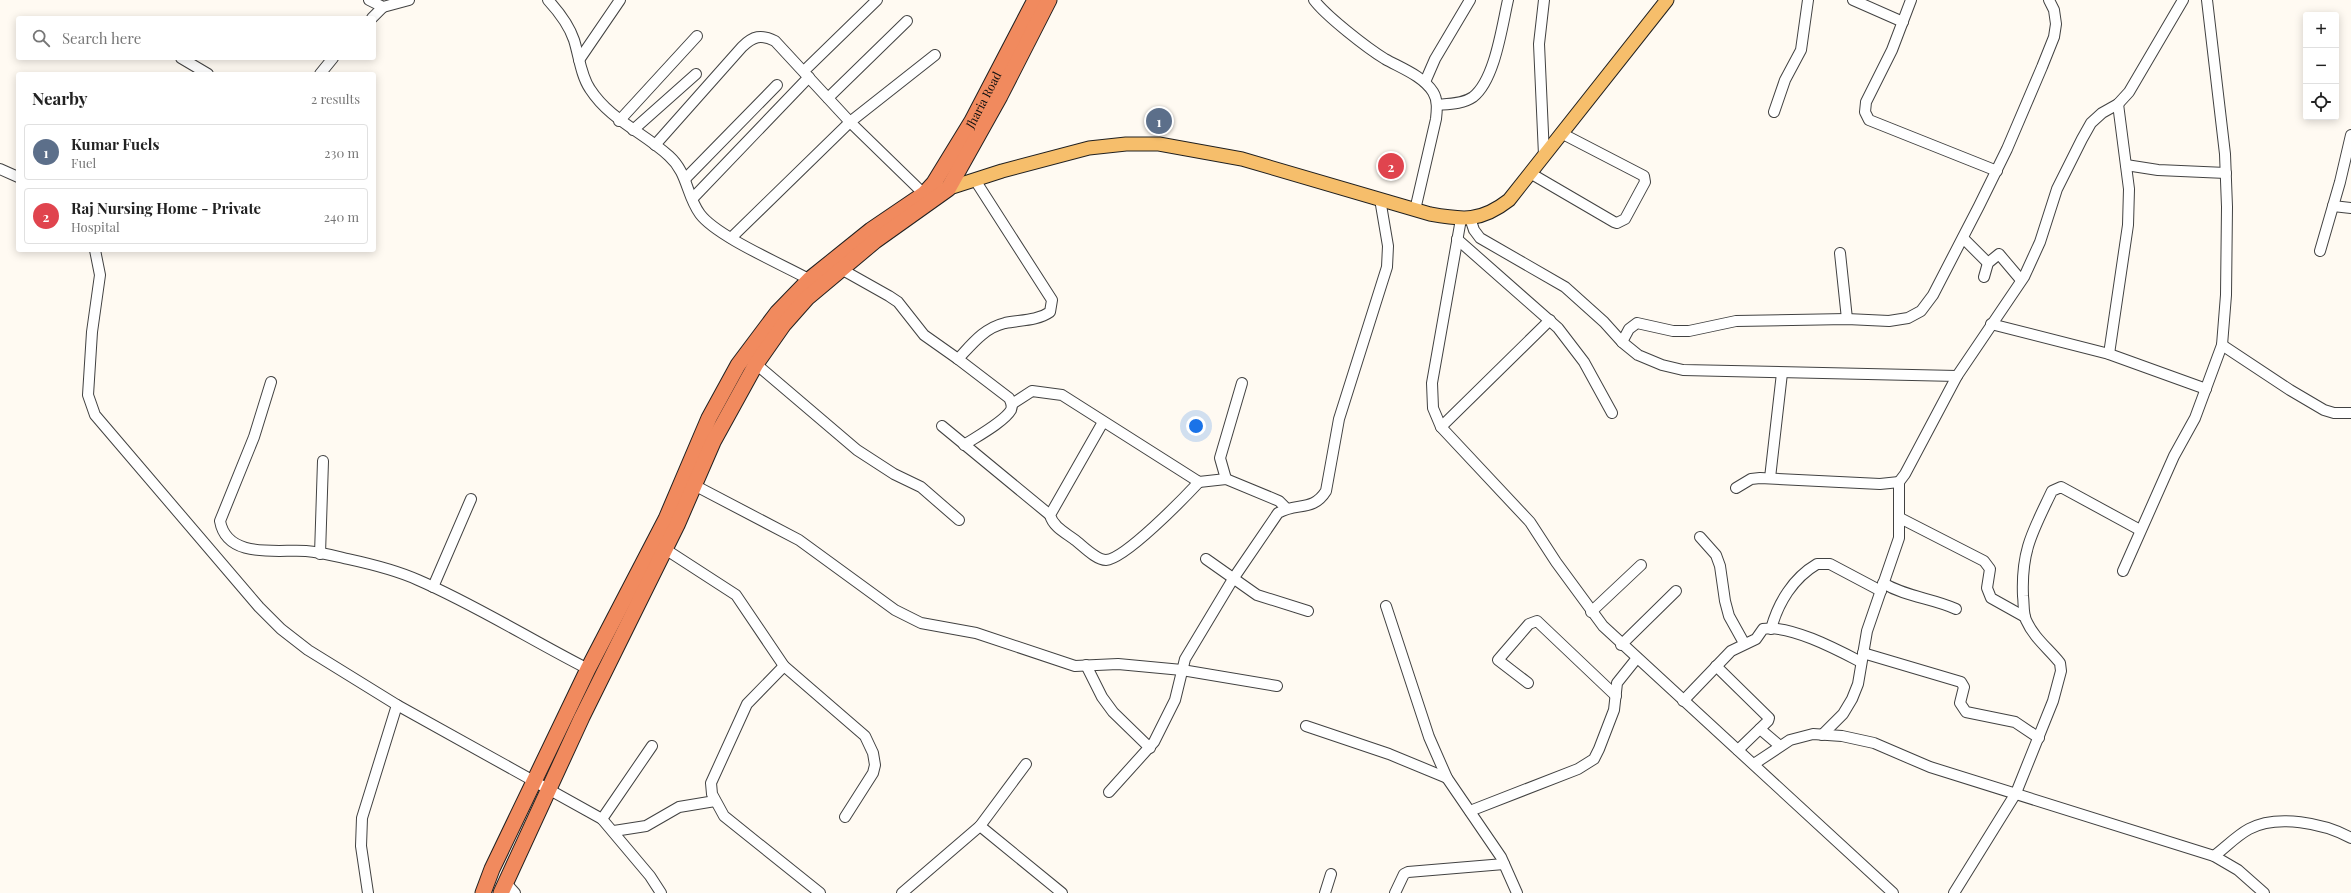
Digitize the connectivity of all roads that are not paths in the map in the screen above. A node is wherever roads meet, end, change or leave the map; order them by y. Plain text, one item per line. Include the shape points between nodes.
1 (369, 0) edge
2 (409, 0) edge
3 (548, 0) edge
4 (620, 0) edge
5 (877, 0) edge
6 (1035, 0) edge
7 (1049, 0) edge
8 (1314, 0) edge
9 (1470, 0) edge
10 (1508, 0) edge
11 (1544, 0) edge
12 (1667, 0) edge
13 (1808, 0) edge
14 (1853, 0) edge
15 (1911, 0) edge
16 (2049, 0) edge
17 (2184, 0) edge
18 (2207, 0) edge
19 (383, 7) junction
20 (374, 16) edge
21 (907, 21) dead end
22 (1903, 22) junction
23 (697, 36) dead end
24 (935, 55) dead end
25 (183, 60) edge
26 (331, 60) edge
27 (579, 60) junction
28 (192, 70) edge
29 (322, 72) edge
30 (696, 74) dead end
31 (806, 74) junction
32 (1425, 82) junction
33 (777, 85) dead end
34 (828, 98) junction
35 (2118, 104) junction
36 (1437, 105) junction
37 (1774, 112) dead end
38 (619, 121) junction
39 (850, 122) junction
40 (632, 130) junction
41 (1561, 133) junction
42 (2351, 135) edge
43 (655, 145) junction
44 (1544, 155) junction
45 (2126, 165) junction
46 (0, 169) edge
47 (1997, 171) junction
48 (1530, 173) junction
49 (2226, 173) junction
50 (16, 177) edge
51 (685, 179) junction
52 (975, 180) junction
53 (948, 189) junction
54 (924, 194) junction
55 (693, 198) junction
56 (1380, 199) junction
57 (2334, 206) junction
58 (2351, 208) edge
59 (1415, 210) junction
60 (1466, 219) junction
61 (731, 238) junction
62 (1963, 238) junction
63 (1457, 239) junction
64 (2320, 251) dead end
65 (96, 252) edge
66 (1840, 253) dead end
67 (1988, 263) junction
68 (841, 269) junction
69 (1984, 277) dead end
70 (2021, 280) junction
71 (816, 282) junction
72 (1847, 319) junction
73 (1550, 320) junction
74 (1991, 324) junction
75 (1622, 342) junction
76 (2222, 344) junction
77 (2109, 354) junction
78 (958, 359) junction
79 (756, 364) junction
80 (1782, 373) junction
81 (1957, 376) junction
82 (271, 382) dead end
83 (1242, 383) dead end
84 (2206, 389) junction
85 (1012, 404) junction
86 (1612, 413) dead end
87 (2351, 413) edge
88 (1103, 422) junction
89 (942, 426) dead end
90 (1441, 427) junction
91 (964, 445) junction
92 (323, 461) dead end
93 (1226, 478) junction
94 (1770, 478) junction
95 (1199, 482) junction
96 (1899, 482) junction
97 (694, 485) junction
98 (1736, 488) dead end
99 (683, 497) junction
100 (471, 500) dead end
101 (1286, 508) junction
102 (1050, 515) junction
103 (1900, 518) junction
104 (959, 520) dead end
105 (672, 522) junction
106 (2140, 530) junction
107 (1700, 537) dead end
108 (665, 549) junction
109 (320, 554) junction
110 (1206, 559) dead end
111 (1641, 565) dead end
112 (2123, 571) dead end
113 (1233, 579) junction
114 (433, 587) junction
115 (1882, 587) junction
116 (1676, 591) dead end
117 (1386, 606) dead end
118 (1956, 609) dead end
119 (1308, 611) dead end
120 (1591, 612) junction
121 (2025, 617) junction
122 (1771, 629) junction
123 (1744, 643) junction
124 (1621, 645) junction
125 (1862, 657) junction
126 (1636, 658) junction
127 (1086, 665) junction
128 (784, 666) junction
129 (1716, 666) junction
130 (588, 669) junction
131 (1182, 670) junction
132 (1528, 683) dead end
133 (1277, 686) dead end
134 (1616, 696) junction
135 (1683, 700) junction
136 (398, 705) junction
137 (1306, 726) dead end
138 (1760, 728) junction
139 (1822, 734) junction
140 (2039, 738) junction
141 (652, 746) dead end
142 (1780, 746) junction
143 (1150, 748) junction
144 (1738, 750) junction
145 (1026, 764) dead end
146 (1754, 764) junction
147 (1447, 778) junction
148 (534, 780) junction
149 (549, 788) junction
150 (1109, 792) dead end
151 (2016, 793) junction
152 (715, 801) junction
153 (1470, 811) junction
154 (845, 817) dead end
155 (602, 819) junction
156 (980, 826) junction
157 (614, 831) junction
158 (2351, 838) edge
159 (2214, 856) junction
160 (1504, 864) junction
161 (1331, 874) dead end
162 (507, 890) edge
163 (368, 893) edge
164 (483, 893) edge
165 (661, 893) edge
166 (820, 893) edge
167 (902, 893) edge
168 (1062, 893) edge
169 (1325, 893) edge
170 (1395, 893) edge
171 (1516, 893) edge
172 (1893, 893) edge
173 (1954, 893) edge
174 (2264, 893) edge

1 - 19 street
2 - 19 street
3 - 27 street via 564,19 574,39
4 - 27 street
5 - 31 street
6 - 54 highway, Jharia Road via 966,132 945,167
7 - 53 highway, Jharia Road via 1000,96
8 - 32 street via 1322,11 1383,58
9 - 32 street via 1438,54
10 - 36 street via 1485,82 1472,97 1457,104
11 - 44 street via 1539,44
12 - 41 main road
13 - 37 street via 1801,50
14 - 22 street
15 - 22 street
16 - 47 street via 2056,24 2054,37
17 - 35 street via 2129,92
18 - 49 street
19 - 20 street
21 - 34 street
22 - 47 street via 1880,77 1866,102 1865,112 1869,120
23 - 38 street
24 - 39 street
25 - 28 street
26 - 29 street
27 - 38 street via 589,88
30 - 40 street
31 - 34 street
31 - 43 street via 775,41 765,36 756,37 742,47
31 - 55 street
32 - 36 street via 1434,93
33 - 51 street
34 - 39 street
35 - 45 street
35 - 70 street via 2091,123 2068,163 2040,242
36 - 59 street
38 - 40 street
39 - 54 street
39 - 61 street
40 - 43 street
41 - 44 main road
41 - 48 street via 1644,176 1644,182 1625,219 1614,222
42 - 57 street
43 - 51 street via 679,165
44 - 48 main road
45 - 49 street via 2158,170
45 - 77 street via 2129,190 2128,225
46 - 50 street
47 - 62 street
48 - 60 main road via 1509,200 1498,209 1487,215
49 - 76 street via 2226,295
51 - 55 street
52 - 53 main road
52 - 56 main road via 1089,148 1159,144 1242,159
52 - 78 street via 1052,300 1050,312 1042,318 1003,324 990,329 979,336
53 - 54 main road
53 - 68 highway via 875,241
54 - 71 highway, Jharia Road via 871,230
55 - 61 street via 699,213
56 - 59 main road
56 - 101 street via 1388,246 1387,267 1339,419 1326,491 1314,504
57 - 58 street
57 - 64 street
59 - 60 main road
60 - 63 street
60 - 75 street via 1480,238 1565,287
61 - 71 street
62 - 67 street
62 - 72 street via 1933,295 1921,311 1908,318 1889,321
63 - 73 street
63 - 90 street via 1432,383 1433,408
65 - 136 street via 100,275 92,332 88,395 95,415 280,629 308,650
66 - 72 street
67 - 69 street
67 - 70 street via 1999,254
68 - 71 highway
68 - 78 street via 898,302 924,335
70 - 74 street via 2010,300
71 - 79 highway
71 - 99 highway via 777,313 738,365 709,418
72 - 75 street via 1736,321 1689,331 1673,331 1637,323 1629,329
73 - 86 street via 1573,345
73 - 90 street
74 - 77 street
74 - 81 street
75 - 80 street via 1638,355 1683,370
76 - 84 street
76 - 87 street via 2324,410
77 - 84 street
78 - 85 street via 1009,398
79 - 97 highway via 724,421
79 - 104 street via 857,450 894,474 921,487
80 - 81 street
80 - 94 street
81 - 96 street
82 - 109 street via 251,443 220,521 221,529 237,543 252,550
83 - 93 street via 1220,458
84 - 106 street via 2195,418 2174,456
85 - 88 street via 1032,391 1053,392 1062,395
85 - 91 street via 1011,410 1005,416
88 - 95 street
88 - 102 street
89 - 91 street
90 - 120 street via 1530,522
91 - 102 street
92 - 109 street
93 - 95 street
93 - 101 street via 1279,501
94 - 96 street via 1880,484
94 - 98 street via 1751,479
95 - 102 street via 1175,507 1118,556 1108,560 1096,556 1058,527
96 - 103 street
97 - 99 highway
97 - 127 street via 799,540 895,610 921,622 976,633 1075,666
99 - 105 highway
100 - 114 street
101 - 113 street via 1278,513
103 - 115 street via 1897,548
103 - 121 street via 1984,562 1990,569 1987,588 1991,598
105 - 108 highway
105 - 130 highway
106 - 112 street
106 - 121 street via 2061,487 2055,488 2033,531 2023,561
107 - 123 street via 1716,556 1729,616
108 - 128 street via 736,595
108 - 149 highway
109 - 114 street via 373,565 417,579
110 - 113 street
111 - 120 street
113 - 119 street via 1257,595
113 - 131 street via 1185,659
114 - 130 street
115 - 118 street via 1931,599
115 - 122 street via 1830,564 1817,564 1811,567 1784,597 1776,611
115 - 125 street
116 - 124 street
117 - 147 street via 1429,737
120 - 124 street
121 - 140 street via 2039,642 2060,663 2061,671
122 - 123 street via 1763,629 1756,639
122 - 125 street via 1810,638
123 - 129 street via 1731,650
124 - 126 street
125 - 139 street via 1858,684 1852,700 1843,714
125 - 140 street via 1961,682 1964,687 1960,703 1966,712 2015,722
126 - 134 street via 1617,683
126 - 135 street
127 - 131 street via 1118,664
127 - 143 street via 1102,697 1113,712
128 - 152 street via 752,698 738,719 711,783
128 - 154 street via 870,742 875,765 873,773
129 - 135 street
129 - 138 street via 1768,716 1768,721
130 - 148 highway
131 - 133 street
131 - 143 street via 1175,700
132 - 134 street via 1498,660 1528,624 1537,621
134 - 153 street via 1613,714 1599,749 1588,764
135 - 144 street
136 - 148 street
136 - 163 street via 362,824 361,846
137 - 147 street via 1389,754
138 - 142 street
138 - 144 street
139 - 142 street via 1790,740
139 - 151 street via 1874,743 1930,767
140 - 151 street
141 - 155 street
142 - 146 street
143 - 150 street
144 - 146 street
145 - 156 street
146 - 172 street
147 - 153 street
148 - 149 street
148 - 164 highway
149 - 155 street
149 - 162 highway
151 - 159 street
151 - 173 street
152 - 157 street via 679,807 646,826
152 - 166 street via 724,816
153 - 160 street
155 - 157 street
156 - 167 street
156 - 168 street
157 - 165 street
158 - 159 street via 2328,828 2307,824 2264,824 2248,830
159 - 174 street via 2238,870
160 - 170 street via 1408,872 1404,874
160 - 171 street
161 - 169 street

